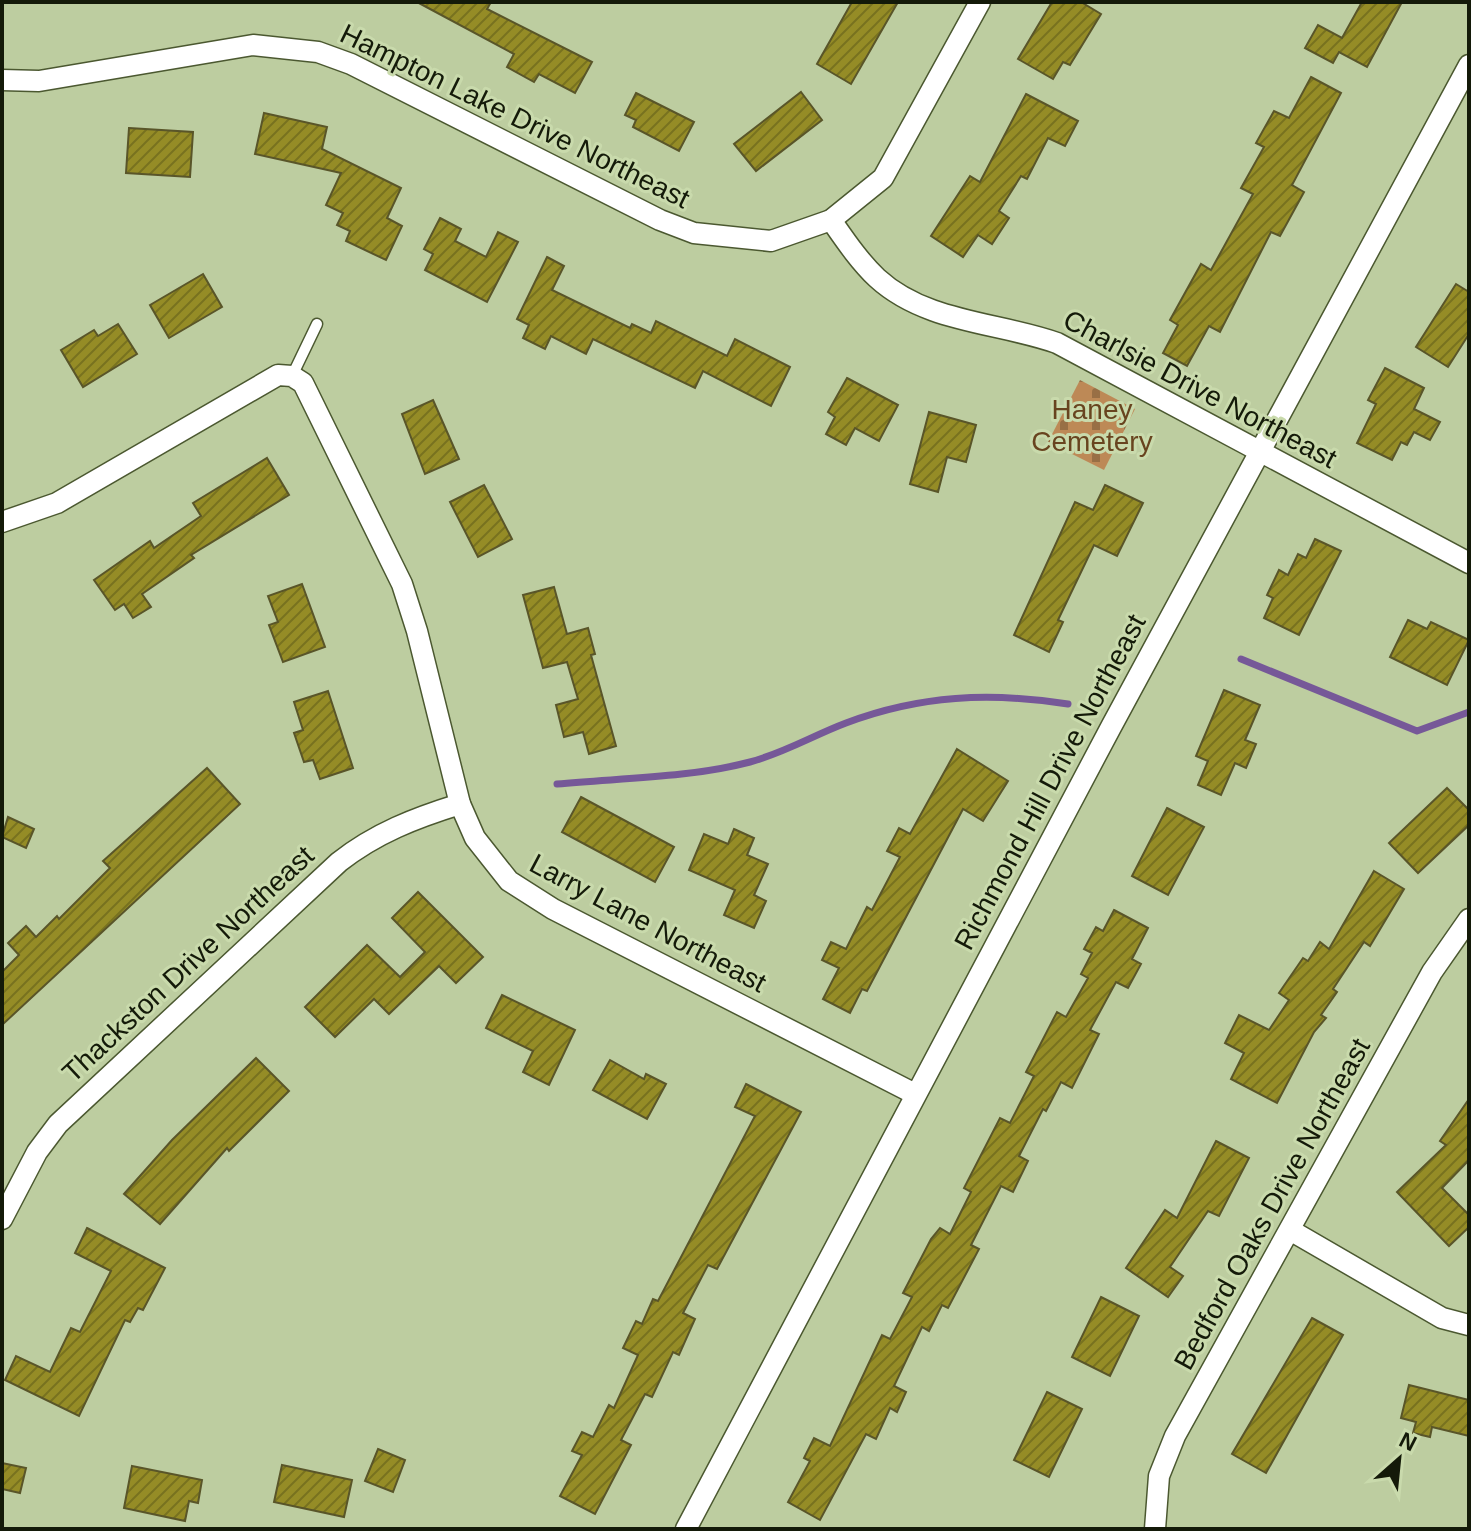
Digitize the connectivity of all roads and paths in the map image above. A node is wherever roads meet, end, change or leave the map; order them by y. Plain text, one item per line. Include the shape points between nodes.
1 (980, 2) edge
2 (1469, 65) edge
3 (2, 80) edge
4 (831, 220) junction
5 (317, 324) dead end
6 (292, 376) junction
7 (1259, 450) junction
8 (2, 522) edge
9 (1469, 563) edge
10 (460, 804) junction
11 (1469, 919) edge
12 (915, 1094) junction
13 (2, 1219) edge
14 (1290, 1230) junction
15 (1469, 1325) edge
16 (686, 1529) edge
17 (1155, 1529) edge

1 - 4 street, Hampton Lake Drive Northeast via 883,178
2 - 7 street, Richmond Hill Drive Northeast
3 - 4 street, Hampton Lake Drive Northeast via 39,81 223,48 283,46 351,64 694,233 771,241
4 - 7 street, Charlsie Drive Northeast via 861,261 900,295 957,318 1057,343
5 - 6 lane
6 - 8 street via 268,379 57,503
6 - 10 street, Larry Lane Northeast via 311,394 402,584
7 - 9 street, Charlsie Drive Northeast
7 - 12 street, Richmond Hill Drive Northeast
10 - 12 street, Larry Lane Northeast via 475,838 496,866 530,896
10 - 13 street, Thackston Drive Northeast via 396,826 339,862 58,1124
11 - 14 street, Bedford Oaks Drive Northeast via 1432,972
12 - 16 street, Richmond Hill Drive Northeast
14 - 15 street via 1442,1318
14 - 17 street, Bedford Oaks Drive Northeast via 1165,1456

